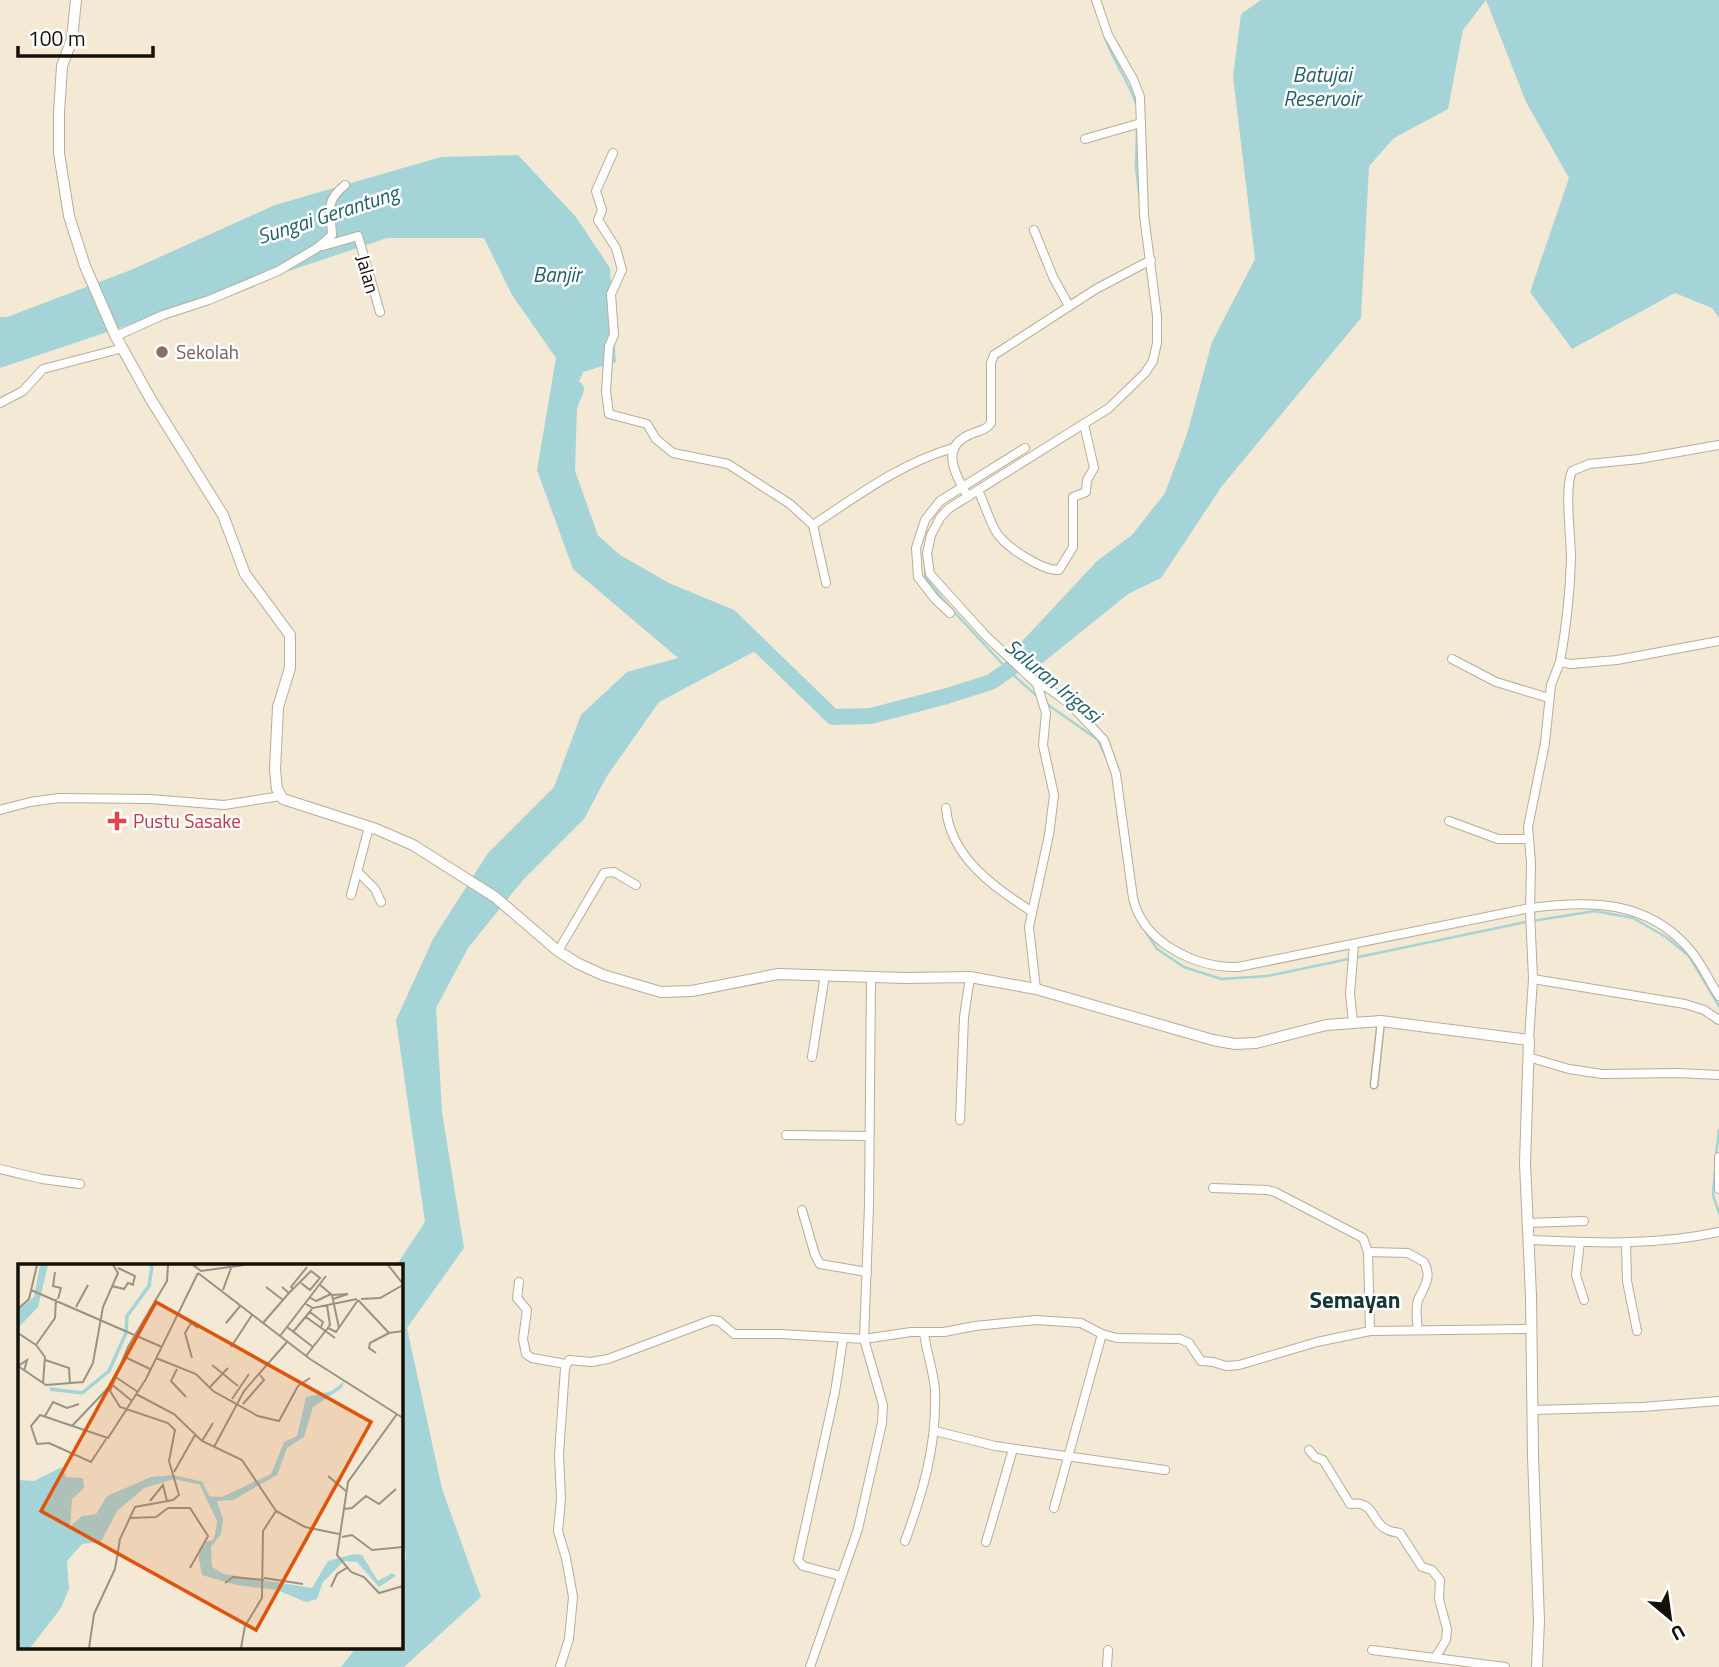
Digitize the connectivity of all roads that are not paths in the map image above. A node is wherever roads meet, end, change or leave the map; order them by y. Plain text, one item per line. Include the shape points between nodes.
1 (76, 0) edge
2 (1096, 0) edge
3 (1138, 123) junction
4 (1085, 139) dead end
5 (613, 153) dead end
6 (345, 185) dead end
7 (1034, 230) dead end
8 (317, 248) junction
9 (1148, 261) junction
10 (1069, 306) junction
11 (380, 312) dead end
12 (116, 335) junction
13 (123, 348) junction
14 (0, 403) edge
15 (1084, 425) junction
16 (1719, 444) edge
17 (953, 448) junction
18 (1025, 448) dead end
19 (978, 491) junction
20 (965, 492) junction
21 (813, 525) junction
22 (826, 583) dead end
23 (940, 595) junction
24 (950, 613) dead end
25 (1719, 641) edge
26 (1452, 659) dead end
27 (1560, 662) junction
28 (1035, 682) junction
29 (1549, 698) junction
30 (281, 796) junction
31 (946, 808) dead end
32 (0, 810) edge
33 (1449, 821) dead end
34 (369, 827) junction
35 (1528, 839) junction
36 (358, 872) junction
37 (636, 885) dead end
38 (351, 895) dead end
39 (382, 902) dead end
40 (1530, 909) junction
41 (1031, 911) junction
42 (1354, 944) junction
43 (558, 951) junction
44 (825, 975) junction
45 (871, 977) junction
46 (970, 977) junction
47 (1533, 979) junction
48 (1036, 989) junction
49 (1719, 996) edge
50 (1718, 1020) edge
51 (1381, 1021) junction
52 (1353, 1022) junction
53 (1529, 1040) junction
54 (1528, 1056) junction
55 (812, 1057) dead end
56 (1717, 1075) edge
57 (1374, 1085) dead end
58 (960, 1120) dead end
59 (786, 1135) dead end
60 (869, 1136) junction
61 (1719, 1157) edge
62 (0, 1169) edge
63 (80, 1184) dead end
64 (1213, 1188) dead end
65 (1719, 1189) edge
66 (802, 1210) dead end
67 (1584, 1221) dead end
68 (1527, 1223) junction
69 (1719, 1232) edge
70 (1528, 1240) junction
71 (1580, 1242) junction
72 (1626, 1243) junction
73 (1368, 1252) junction
74 (867, 1272) junction
75 (519, 1282) dead end
76 (1584, 1300) dead end
77 (1531, 1329) junction
78 (1418, 1330) junction
79 (1370, 1331) junction
80 (1637, 1331) dead end
81 (924, 1332) junction
82 (1102, 1334) junction
83 (843, 1339) junction
84 (864, 1339) junction
85 (566, 1364) junction
86 (1719, 1401) edge
87 (1533, 1410) junction
88 (935, 1431) junction
89 (1013, 1449) junction
90 (1309, 1450) dead end
91 (1068, 1456) junction
92 (1165, 1470) dead end
93 (1054, 1508) dead end
94 (905, 1541) dead end
95 (986, 1542) dead end
96 (841, 1576) junction
97 (1108, 1650) dead end
98 (1372, 1650) dead end
99 (1435, 1658) junction
100 (560, 1667) edge
101 (810, 1667) edge
102 (1107, 1667) edge
103 (1505, 1667) edge
104 (1537, 1667) edge

1 - 12 street via 72,39 61,77 59,153 77,243
2 - 3 street via 1108,36 1138,92
3 - 4 street
3 - 9 street
5 - 21 street via 596,191 602,210 598,220 616,248 622,270 611,294 614,335 608,346 609,414 647,424 673,453 728,464 790,504
6 - 8 street via 331,198 331,231
7 - 10 street
8 - 11 street, Jalan via 358,236
8 - 12 street via 278,271
9 - 10 street
9 - 15 street via 1157,316 1153,361 1109,408
10 - 17 street via 995,353 990,423
12 - 13 street
13 - 14 street via 44,369 23,391
13 - 30 street via 223,515 245,574 290,635 289,668 278,707 275,781
15 - 19 street
15 - 19 street via 1094,466 1086,492 1073,498 1073,547 1059,570 1041,566 999,537
16 - 27 street via 1589,464 1572,471 1571,561
17 - 20 street via 953,463
17 - 21 street via 909,465
18 - 20 street
19 - 20 street
20 - 23 street via 933,528 927,561
21 - 22 street
23 - 24 street
23 - 28 street
25 - 27 street via 1617,660
26 - 29 street via 1496,682
27 - 29 street
28 - 41 street via 1046,713 1043,745 1054,795
28 - 42 street via 1071,705 1104,740 1116,774 1135,904 1162,943 1207,964 1231,967
29 - 35 street
30 - 32 street via 224,805 59,798
30 - 34 street
31 - 41 street via 953,840 964,855 991,883
33 - 35 street via 1498,839
34 - 36 street
34 - 43 street via 413,845 495,897
35 - 40 street
36 - 38 street
36 - 39 street
37 - 43 street via 614,872 604,873
40 - 42 street
40 - 47 street
40 - 49 street via 1586,903 1639,913 1684,942
41 - 48 street via 1029,944
42 - 52 street
43 - 44 street via 603,975 661,992 778,975
44 - 45 street
44 - 55 street
45 - 46 street
45 - 60 street
46 - 48 street
46 - 58 street
47 - 50 street via 1685,1004
47 - 53 street
48 - 52 street via 1235,1044
51 - 52 street
51 - 53 street
51 - 57 street
53 - 54 street
54 - 56 street via 1602,1074
54 - 68 street
59 - 60 street
60 - 74 street
61 - 65 street
62 - 63 street
64 - 73 street via 1275,1192 1359,1235
66 - 74 street via 820,1264
67 - 68 street
68 - 70 street
69 - 72 street via 1682,1240
70 - 71 street
70 - 77 street
71 - 72 street
71 - 76 street via 1576,1275
72 - 80 street via 1627,1281
73 - 78 street via 1408,1253 1423,1262 1428,1277 1417,1303
73 - 79 street
74 - 84 street
75 - 85 street via 517,1298 527,1310 523,1339 527,1354
77 - 78 street
77 - 87 street
78 - 79 street
79 - 82 street via 1233,1366 1202,1362 1189,1343 1180,1339 1134,1340
81 - 82 street via 1036,1320 1075,1322
81 - 84 street
81 - 88 street via 934,1381
82 - 91 street
83 - 84 street
83 - 85 street via 734,1334 719,1321 712,1321 608,1359 572,1359
83 - 96 street via 798,1560 803,1566
84 - 96 street via 883,1405 882,1423 858,1529
85 - 100 street via 558,1531 573,1597 569,1639
86 - 87 street
87 - 104 street
88 - 89 street
88 - 94 street via 930,1466
89 - 91 street
89 - 95 street
90 - 99 street via 1324,1460 1350,1504 1367,1506 1385,1529 1400,1533 1422,1567 1438,1577 1447,1636
91 - 92 street
91 - 93 street
96 - 101 street
97 - 102 street
98 - 99 street
99 - 103 street

